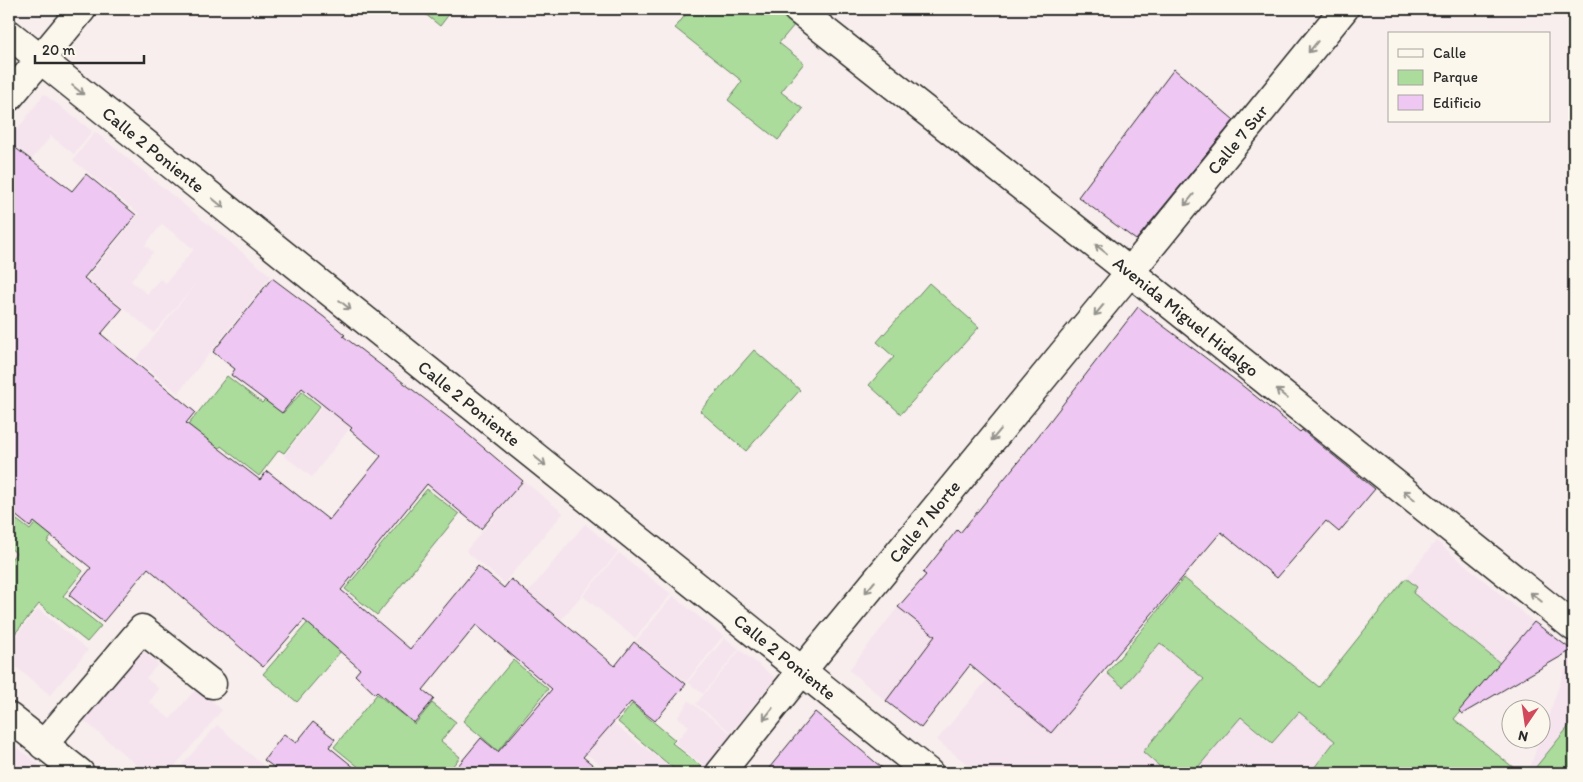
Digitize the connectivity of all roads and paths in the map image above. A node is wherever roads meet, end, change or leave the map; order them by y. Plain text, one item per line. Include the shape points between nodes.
1 (82, 9) edge
2 (797, 9) edge
3 (1344, 9) edge
4 (9, 34) edge
5 (40, 59) junction
6 (9, 97) edge
7 (1130, 272) junction
8 (1574, 627) edge
9 (801, 672) junction
10 (212, 684) dead end
11 (9, 717) edge
12 (43, 745) junction
13 (80, 773) edge
14 (720, 773) edge
15 (928, 773) edge

1 - 5 street
7 -> 2 street, Avenida Miguel Hidalgo
3 -> 7 street, Calle 7 Sur
4 - 5 street, Calle 2 Poniente
5 - 6 street
5 -> 9 street, Calle 2 Poniente
8 -> 7 street, Avenida Miguel Hidalgo
7 -> 9 street, Calle 7 Norte
9 -> 14 street, Calle 7 Norte
9 - 15 street, Calle 2 Poniente
10 - 12 street via 142,629
11 - 12 street
12 - 13 street

